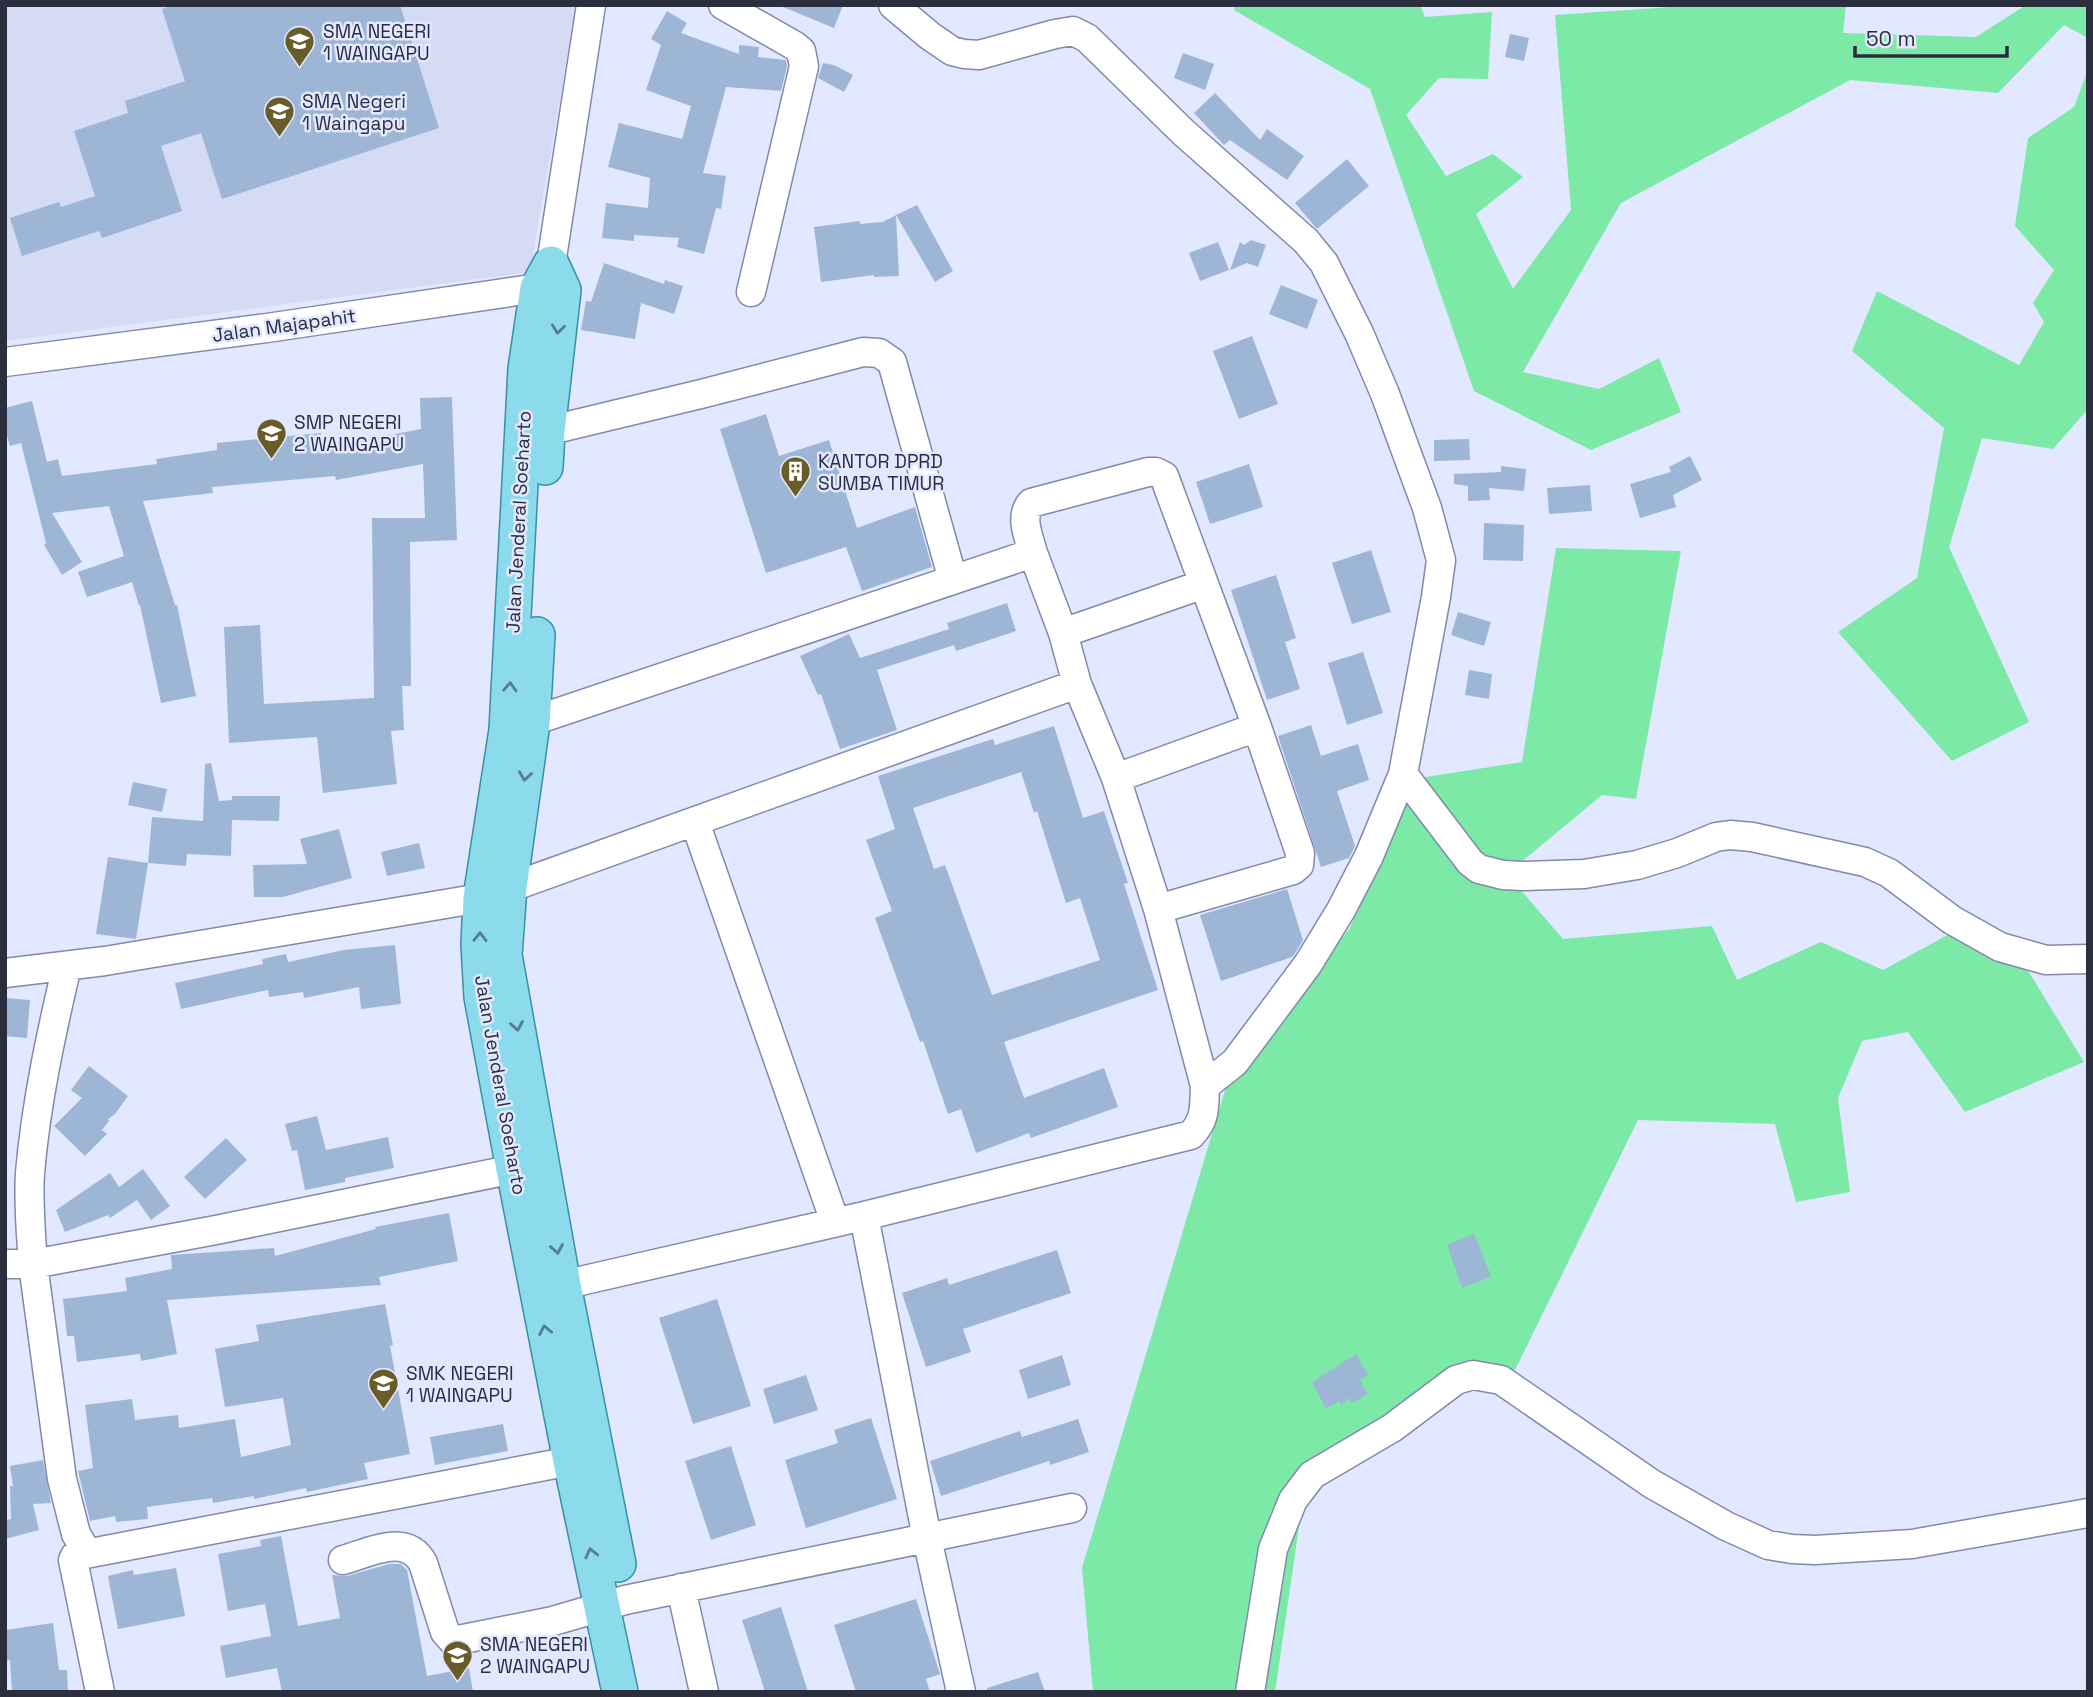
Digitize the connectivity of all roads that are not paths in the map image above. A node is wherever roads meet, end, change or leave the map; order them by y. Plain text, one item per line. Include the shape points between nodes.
1 (591, 5) edge
2 (723, 5) edge
3 (893, 5) edge
4 (550, 281) junction
5 (751, 292) dead end
6 (5, 362) edge
7 (547, 431) junction
8 (1032, 553) junction
9 (953, 580) junction
10 (1204, 584) junction
11 (1063, 633) junction
12 (1077, 684) junction
13 (520, 726) junction
14 (1257, 727) junction
15 (1403, 774) junction
16 (1116, 778) junction
17 (695, 822) junction
18 (495, 892) junction
19 (1158, 909) junction
20 (2088, 959) edge
21 (67, 966) junction
22 (5, 973) edge
23 (1205, 1086) junction
24 (514, 1169) junction
25 (864, 1216) junction
26 (835, 1222) junction
27 (5, 1264) edge
28 (33, 1264) junction
29 (551, 1290) junction
30 (571, 1461) junction
31 (1072, 1508) dead end
32 (2088, 1513) edge
33 (927, 1538) junction
34 (87, 1553) junction
35 (343, 1560) dead end
36 (681, 1588) junction
37 (614, 1603) junction
38 (100, 1692) edge
39 (620, 1692) edge
40 (643, 1692) edge
41 (704, 1692) edge
42 (961, 1692) edge
43 (1250, 1692) edge

1 - 4 street, Jalan Jenderal Soeharto
2 - 5 street via 795,46 804,66
3 - 15 street via 952,51 964,54 979,55 1064,33 1087,38 1324,262 1385,394 1441,560
4 - 6 street, Jalan Majapahit via 267,328
4 -> 7 main road, Jalan Jenderal Soeharto
13 -> 4 main road, Jalan Jenderal Soeharto via 526,369
7 - 9 street via 863,352 879,353 892,362
7 - 13 main road, Jalan Jenderal Soeharto
8 - 9 street
8 - 10 street via 1024,517 1031,503 1156,472 1164,475
8 - 11 street
9 - 13 street
10 - 11 street
10 - 14 street
11 - 12 street
12 - 16 street
12 - 17 street
13 - 18 main road, Jalan Jenderal Soeharto
14 - 16 street
14 - 19 street via 1300,853 1298,865
15 - 20 street via 1470,862 1490,873 1584,874 1637,865 1716,837 1752,837 1865,862 2000,947 2046,960
15 - 23 street via 1369,856 1308,964 1235,1062
16 - 19 street
17 - 18 street
17 - 26 street
18 - 21 street
24 -> 18 main road, Jalan Jenderal Soeharto via 482,997 479,945
18 -> 29 main road, Jalan Jenderal Soeharto
19 - 23 street
21 - 22 street
21 - 28 street via 38,1108 30,1175
23 - 25 street via 1204,1114 1191,1135
24 - 28 street
24 - 29 main road, Jalan Jenderal Soeharto
25 - 26 street
25 - 33 street
26 - 29 street
27 - 28 street
28 - 34 street via 62,1479 76,1534
30 -> 29 main road, Jalan Jenderal Soeharto
29 - 37 main road, Jalan Jenderal Soeharto
30 - 34 street
37 -> 30 main road, Jalan Jenderal Soeharto
31 - 33 street
32 - 43 street via 1912,1544 1815,1550 1768,1545 1652,1483 1501,1380 1473,1375 1456,1380 1392,1428 1312,1475 1293,1500 1273,1549
33 - 36 street
33 - 42 street
34 - 38 street via 73,1560
35 - 37 street via 395,1545 411,1550 423,1563 445,1632 453,1641 553,1621
36 - 37 street
36 - 41 street
37 - 39 main road, Jalan Jenderal Soeharto
37 - 40 main road, Jalan Jenderal Soeharto

